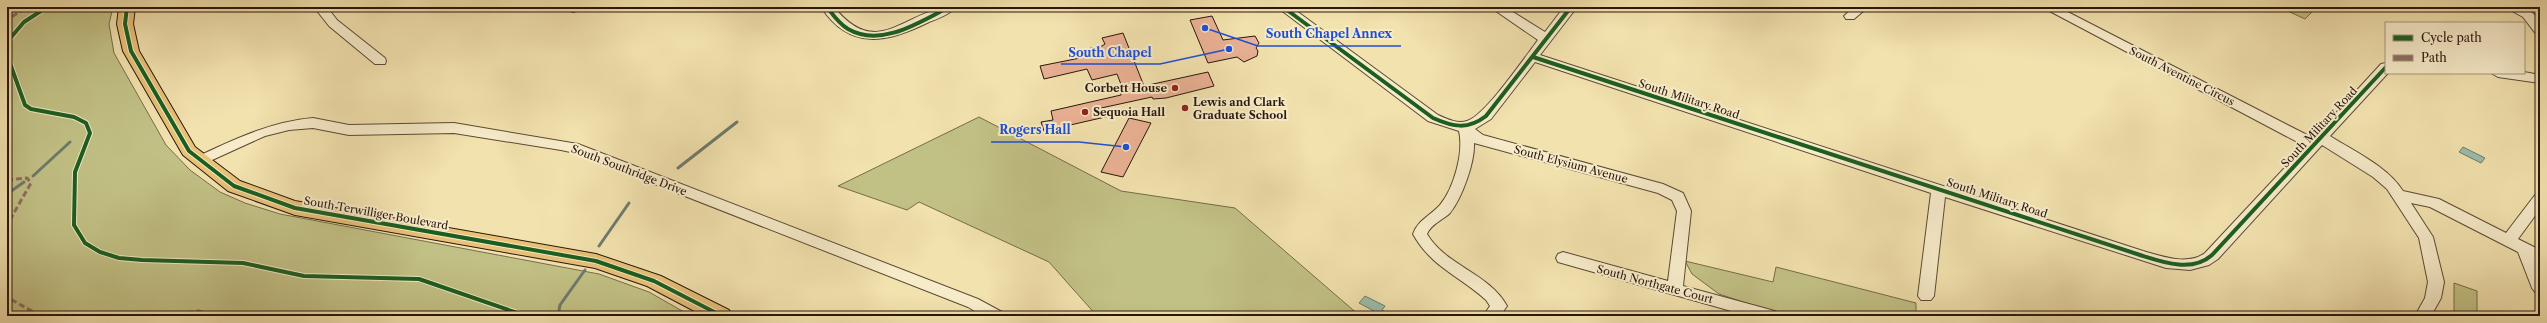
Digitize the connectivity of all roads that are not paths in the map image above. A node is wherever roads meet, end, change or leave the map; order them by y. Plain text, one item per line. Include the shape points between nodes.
1 (127, 7) edge
2 (320, 7) edge
3 (827, 7) edge
4 (949, 7) edge
5 (1283, 7) edge
6 (1496, 7) edge
7 (1571, 7) edge
8 (1862, 7) edge
9 (2048, 7) edge
10 (2511, 7) edge
11 (1850, 16) dead end
12 (2540, 30) edge
13 (1546, 39) junction
14 (1533, 57) junction
15 (380, 61) dead end
16 (2385, 68) edge
17 (2505, 74) edge
18 (2540, 79) edge
19 (1465, 128) junction
20 (2319, 142) junction
21 (199, 161) junction
22 (1939, 189) junction
23 (2400, 195) junction
24 (2540, 199) edge
25 (2508, 240) junction
26 (2524, 248) junction
27 (2540, 257) edge
28 (1563, 258) dead end
29 (2540, 288) edge
30 (1675, 289) junction
31 (1926, 296) dead end
32 (1494, 313) edge
33 (722, 316) edge
34 (996, 316) edge
35 (1771, 316) edge
36 (2423, 316) edge

1 - 21 main road, South Terwilliger Boulevard via 124,16 125,34 131,51 189,151
2 - 15 street via 332,23
3 - 4 street via 848,29 870,35 898,30
5 - 19 street via 1433,118 1451,127
6 - 13 street
7 - 13 street
8 - 11 street
9 - 20 street, South Aventine Circus
10 - 12 street via 2527,14
13 - 14 street
14 - 19 street via 1486,116
14 - 22 street, South Military Road
16 - 20 street, South Military Road
17 - 18 street
19 - 30 street, South Elysium Avenue via 1478,139 1663,188 1678,197 1684,211
19 - 32 street via 1469,152 1448,204 1444,212 1422,228 1420,234 1428,247 1446,264 1493,298 1499,306
20 - 22 street, South Military Road via 2218,249 2205,260 2194,264 2155,259
20 - 23 street, South Aventine Circus via 2378,173
21 - 33 main road, South Terwilliger Boulevard via 234,186 295,208 596,261 654,281
21 - 34 street, South Southridge Drive via 260,133 301,124 327,124 349,130 454,128 561,145 578,149 973,303
22 - 31 street
23 - 25 street via 2434,203
23 - 36 street, South Aventine Circus via 2426,237 2434,269 2436,282
24 - 25 street
25 - 26 street
26 - 27 street
26 - 29 street
28 - 30 street, South Northgate Court
30 - 35 street, South Northgate Court

